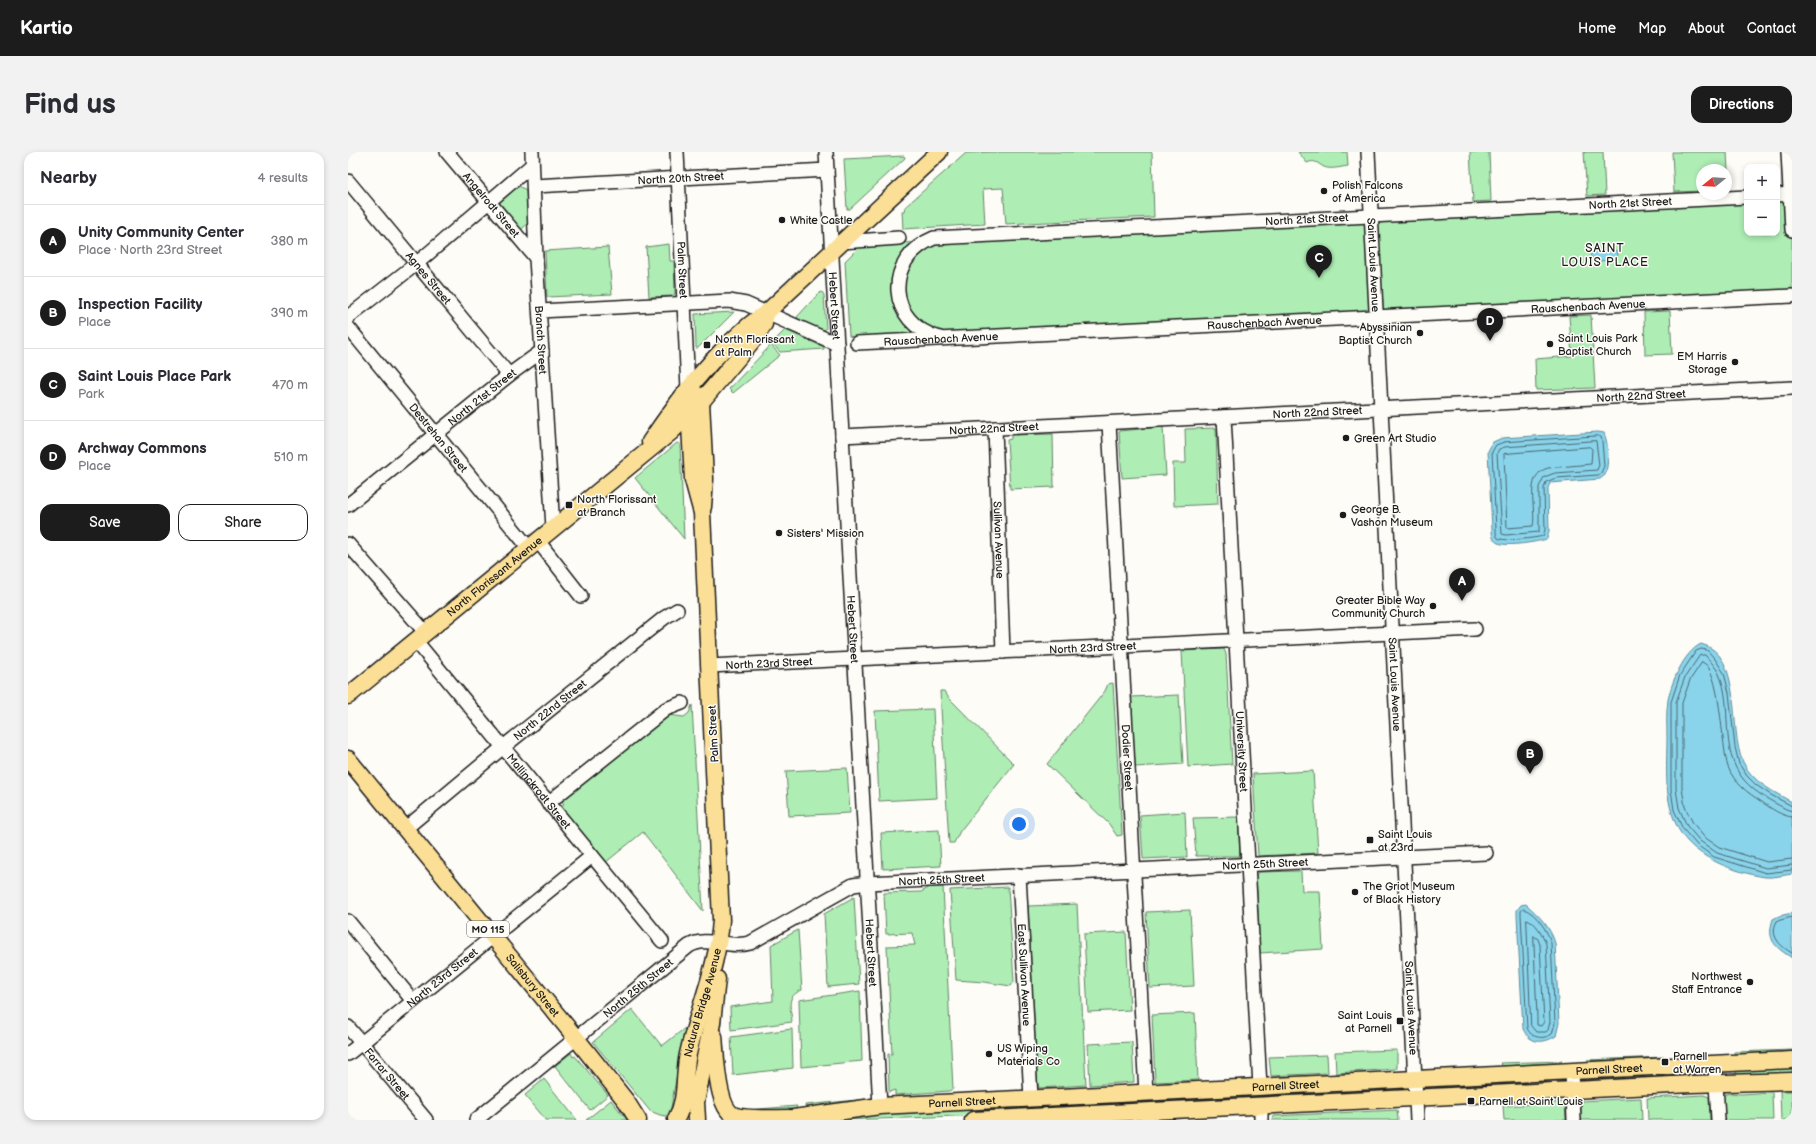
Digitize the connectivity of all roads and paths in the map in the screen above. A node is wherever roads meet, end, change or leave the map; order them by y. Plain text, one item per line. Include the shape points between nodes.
1 (446, 152) edge
2 (677, 152) edge
3 (826, 152) edge
4 (939, 152) edge
5 (1368, 152) edge
6 (1788, 152) edge
7 (532, 158) edge
8 (827, 170) junction
9 (678, 177) junction
10 (348, 181) edge
11 (534, 186) junction
12 (1786, 195) edge
13 (1744, 197) edge
14 (488, 203) junction
15 (1371, 215) junction
16 (1792, 230) edge
17 (899, 238) dead end
18 (836, 246) junction
19 (536, 258) junction
20 (416, 264) junction
21 (1792, 296) edge
22 (684, 303) junction
23 (540, 311) junction
24 (766, 313) junction
25 (348, 317) edge
26 (1376, 317) junction
27 (348, 327) edge
28 (940, 338) junction
29 (857, 343) dead end
30 (837, 344) junction
31 (542, 351) junction
32 (509, 376) junction
33 (688, 388) junction
34 (1792, 388) edge
35 (701, 402) junction
36 (1381, 409) junction
37 (689, 414) junction
38 (1224, 417) junction
39 (1109, 422) junction
40 (995, 428) junction
41 (436, 436) junction
42 (842, 436) junction
43 (640, 456) junction
44 (348, 505) edge
45 (702, 513) junction
46 (553, 528) junction
47 (348, 544) edge
48 (533, 544) junction
49 (581, 596) dead end
50 (677, 610) dead end
51 (1475, 629) dead end
52 (1393, 632) junction
53 (421, 637) junction
54 (1235, 640) junction
55 (1121, 646) junction
56 (1003, 652) junction
57 (854, 659) junction
58 (709, 666) junction
59 (348, 696) edge
60 (682, 703) dead end
61 (502, 748) junction
62 (348, 759) edge
63 (548, 803) junction
64 (406, 828) junction
65 (1486, 853) dead end
66 (592, 856) junction
67 (1404, 856) junction
68 (1246, 864) junction
69 (1134, 870) junction
70 (1019, 876) junction
71 (867, 883) junction
72 (348, 921) edge
73 (493, 935) junction
74 (662, 942) dead end
75 (718, 949) junction
76 (413, 1001) junction
77 (712, 1023) junction
78 (348, 1027) edge
79 (576, 1038) junction
80 (361, 1043) junction
81 (348, 1054) edge
82 (1792, 1060) edge
83 (1715, 1065) junction
84 (1572, 1072) junction
85 (1415, 1080) junction
86 (1792, 1081) edge
87 (1716, 1083) junction
88 (1260, 1087) junction
89 (1573, 1090) junction
90 (1146, 1093) junction
91 (1031, 1098) junction
92 (1416, 1098) junction
93 (626, 1101) junction
94 (1304, 1103) junction
95 (880, 1106) junction
96 (1261, 1112) edge
97 (1147, 1116) edge
98 (698, 1119) edge
99 (784, 1119) edge
100 (1032, 1119) edge
101 (426, 1120) edge
102 (476, 1120) edge
103 (638, 1120) edge
104 (648, 1120) edge
105 (676, 1120) edge
106 (973, 1120) edge
107 (1417, 1120) edge
108 (1574, 1120) edge
109 (1718, 1120) edge

1 - 14 street, Angelrodt Street
2 - 9 street, Palm Street
3 - 8 street, Hebert Street
4 - 18 main road, North Florissant Avenue
5 - 15 street, Saint Louis Avenue
6 - 12 street
7 - 11 street, Branch Street
7 - 14 street
8 - 9 street, North 20th Street
8 - 18 street, Hebert Street
9 - 11 street, North 20th Street
9 - 22 street, Palm Street
10 - 20 street, Agnes Street
11 - 19 street, Branch Street
12 - 16 street
13 - 15 street, North 21st Street
14 - 19 street, Angelrodt Street
14 - 20 street
15 - 26 street, Saint Louis Avenue
15 - 28 street, North 21st Street via 939,237 923,243 908,257 897,285 900,305 907,316 921,330
17 - 18 street
18 - 24 main road, North Florissant Avenue
18 - 30 street, Hebert Street
19 - 23 street, Branch Street
20 - 25 street
20 - 32 street, Agnes Street
21 - 26 street, Rauschenbach Avenue
22 - 23 street
22 - 24 street via 738,302
22 - 33 street, Palm Street
23 - 31 street, Branch Street
24 - 30 street
24 - 33 main road, North Florissant Avenue via 732,340
24 - 35 main road, North Florissant Avenue via 764,324 757,335
26 - 28 street, Rauschenbach Avenue
26 - 36 street, Saint Louis Avenue
27 - 41 street, Destrehan Street
28 - 29 street, Rauschenbach Avenue
30 - 42 street, Hebert Street
31 - 32 street, North 21st Street
31 - 46 street, Branch Street
32 - 41 street, North 21st Street
33 - 35 main road via 697,394
33 - 37 main road, Palm Street
33 - 43 main road, North Florissant Avenue
34 - 36 street, North 22nd Street
35 - 37 main road, North Florissant Avenue
35 - 45 main road, Palm Street via 705,488
36 - 38 street, North 22nd Street
36 - 52 street, Saint Louis Avenue
37 - 43 main road, North Florissant Avenue
37 - 45 main road, Palm Street via 693,480
38 - 39 street, North 22nd Street
38 - 54 street, University Street
39 - 40 street, North 22nd Street
39 - 55 street, Dodier Street
40 - 42 street, North 22nd Street
40 - 56 street, Sullivan Avenue
41 - 44 street, North 21st Street
41 - 48 street, Destrehan Street
42 - 57 street, Hebert Street
43 - 46 main road, North Florissant Avenue
45 - 58 main road, Palm Street
46 - 48 main road, North Florissant Avenue
47 - 53 street, Mallinckrodt Street
48 - 49 street
48 - 53 main road, North Florissant Avenue
50 - 61 street, North 22nd Street
51 - 52 street, North 23rd Street
52 - 54 street, North 23rd Street
52 - 67 street, Saint Louis Avenue
53 - 59 main road, North Florissant Avenue
53 - 61 street, Mallinckrodt Street
54 - 55 street, North 23rd Street
54 - 68 street, University Street
55 - 56 street, North 23rd Street
55 - 69 street, Dodier Street
56 - 57 street, North 23rd Street
57 - 58 street, North 23rd Street
57 - 71 street, Hebert Street
58 - 75 main road, Palm Street via 721,909
60 - 63 street via 666,709
61 - 63 street, Mallinckrodt Street
61 - 64 street, North 22nd Street
62 - 64 main road, Salisbury Street / MO 115
63 - 66 street, Mallinckrodt Street
64 - 73 main road, Salisbury Street / MO 115
65 - 67 street, North 25th Street
66 - 73 street, North 23rd Street
66 - 74 street, Mallinckrodt Street
67 - 68 street, North 25th Street
67 - 85 street, Saint Louis Avenue
68 - 69 street, North 25th Street
68 - 88 street, University Street
69 - 70 street, North 25th Street
69 - 90 street, Dodier Street
70 - 71 street, North 25th Street
70 - 91 street, East Sullivan Avenue
71 - 75 street, North 25th Street via 846,888 750,943
71 - 95 street, Hebert Street
72 - 76 street
73 - 76 street, North 23rd Street
73 - 79 main road, Salisbury Street / MO 115
75 - 77 main road, Natural Bridge Avenue via 718,976
75 - 79 street, North 25th Street via 703,941 688,946
75 - 105 main road, Natural Bridge Avenue via 689,1051 684,1102
76 - 80 street, North 23rd Street
77 - 98 main road, Natural Bridge Avenue via 696,1102
77 - 99 main road, Parnell Street via 720,1088 728,1110 743,1118
78 - 80 street, Farrar Street
79 - 93 main road, Salisbury Street / MO 115
79 - 102 street, North 25th Street
80 - 81 street, North 23rd Street
80 - 101 street, Farrar Street
82 - 83 main road, Parnell Street
83 - 84 main road, Parnell Street
83 - 87 street
84 - 85 main road, Parnell Street
84 - 89 street
85 - 88 main road, Parnell Street
85 - 92 street, Saint Louis Avenue
85 - 94 main road via 1398,1088 1354,1092
86 - 87 main road, Parnell Street
87 - 89 main road, Parnell Street
87 - 109 street
88 - 90 main road, Parnell Street
89 - 92 main road, Parnell Street
89 - 108 street
90 - 91 main road, Parnell Street
91 - 95 main road, Parnell Street
92 - 94 main road, Parnell Street
92 - 107 street, Saint Louis Avenue
93 - 103 main road, Salisbury Street / MO 115
93 - 104 main road, Salisbury Street / MO 115
94 - 96 main road, Parnell Street
95 - 99 main road, Parnell Street
96 - 97 main road, Parnell Street
97 - 100 main road, Parnell Street
98 - 105 main road via 687,1117
100 - 106 main road, Parnell Street

